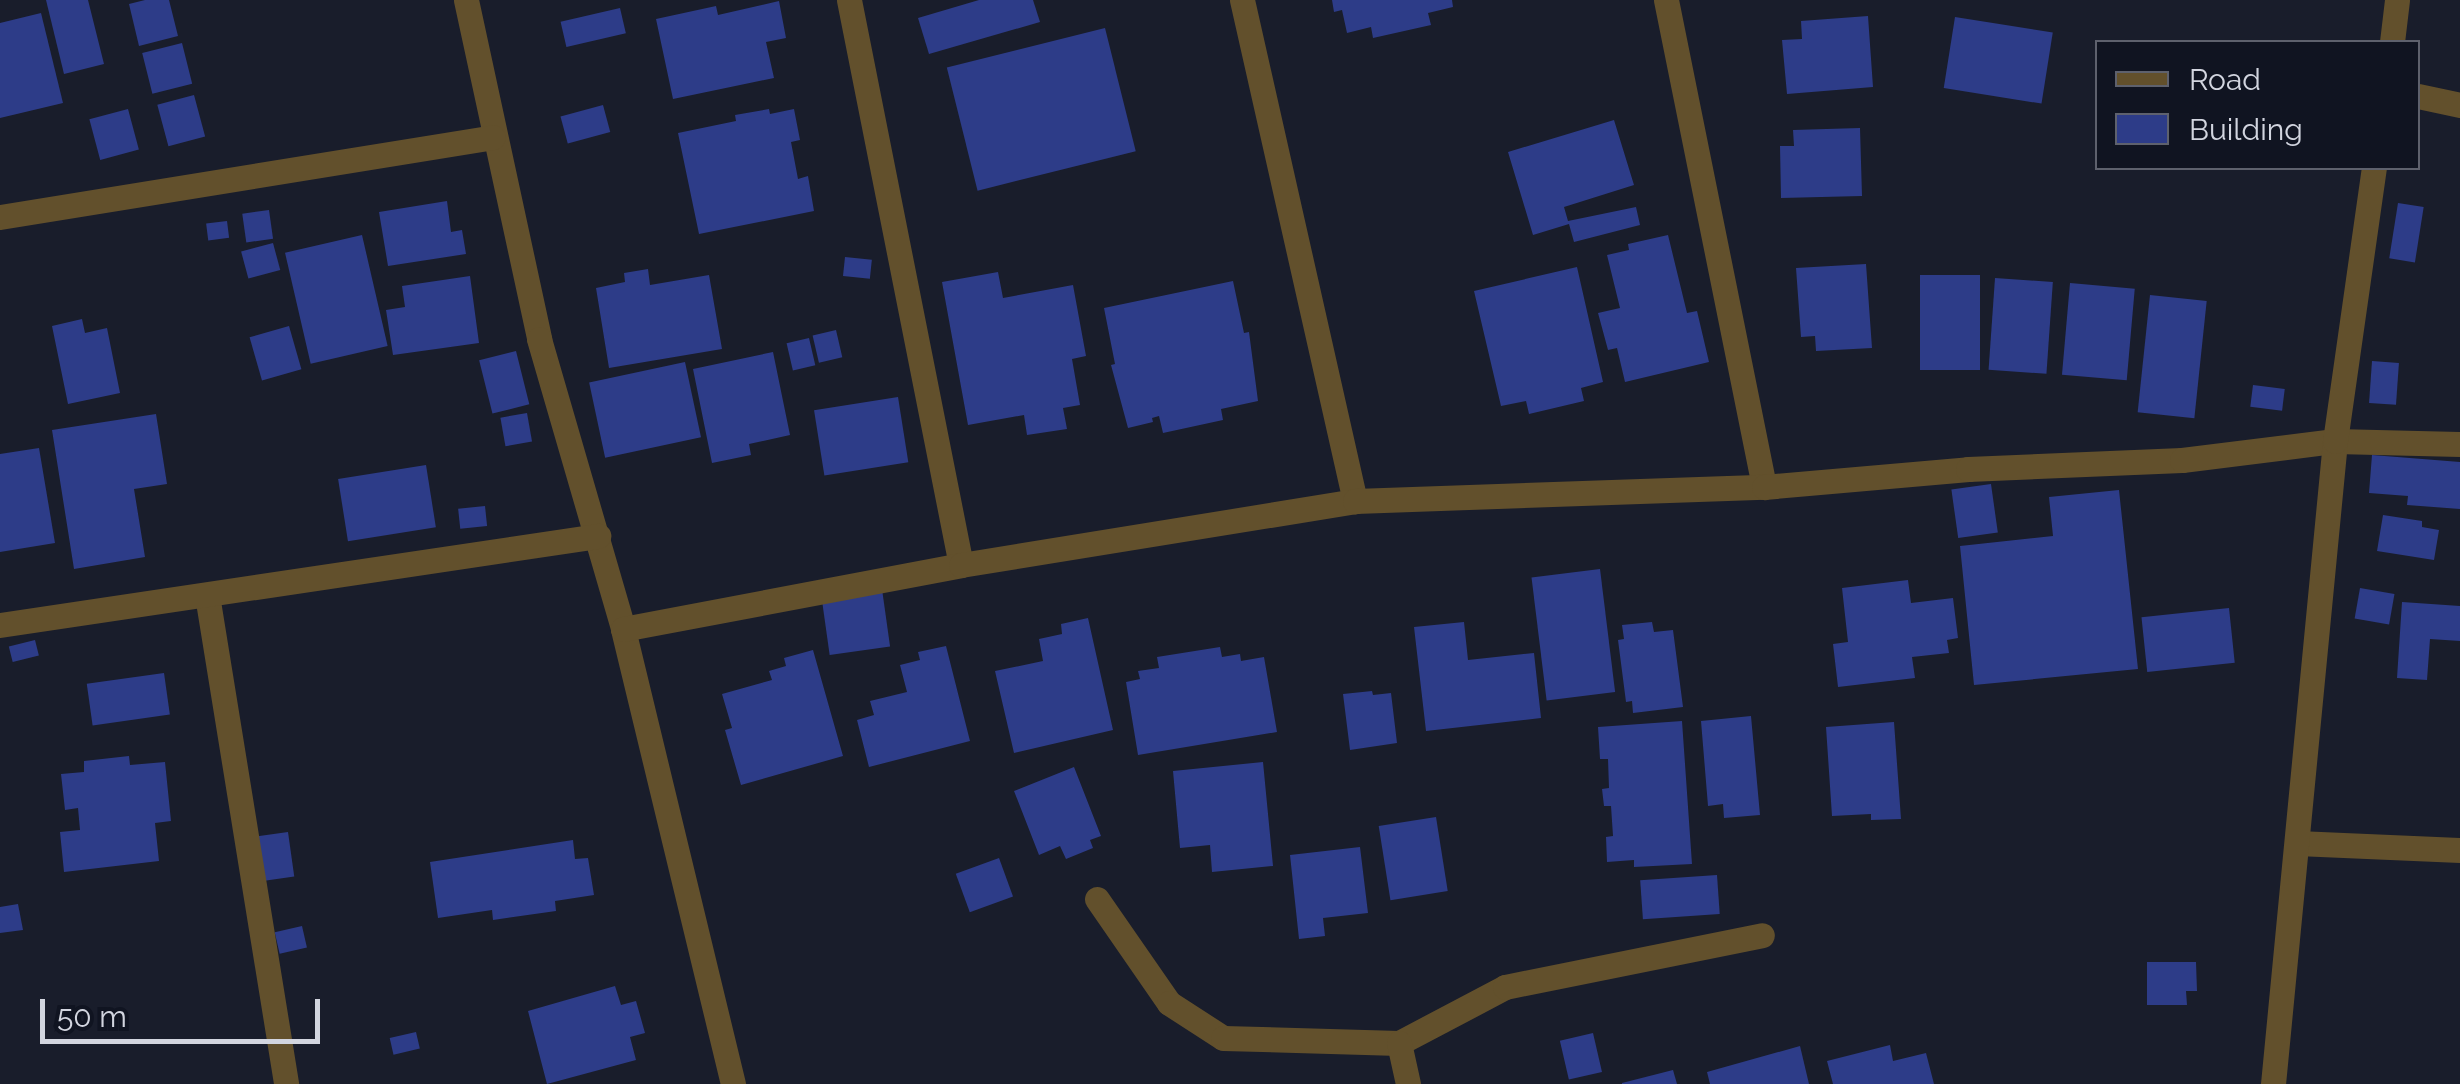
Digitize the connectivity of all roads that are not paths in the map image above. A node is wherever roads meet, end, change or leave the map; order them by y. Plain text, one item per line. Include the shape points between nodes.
1 (466, 0) edge
2 (849, 0) edge
3 (1242, 0) edge
4 (1666, 0) edge
5 (2397, 0) edge
6 (2392, 40) edge
7 (2420, 96) edge
8 (2460, 105) edge
9 (492, 137) junction
10 (2374, 170) edge
11 (0, 216) edge
12 (2335, 441) junction
13 (2460, 444) edge
14 (1764, 486) junction
15 (1355, 501) junction
16 (598, 536) junction
17 (961, 564) junction
18 (207, 595) junction
19 (0, 626) edge
20 (623, 628) junction
21 (2297, 843) junction
22 (2460, 850) edge
23 (1097, 899) dead end
24 (1762, 935) dead end
25 (1399, 1043) junction
26 (286, 1084) edge
27 (732, 1084) edge
28 (1408, 1084) edge
29 (2274, 1084) edge

1 - 9 street
2 - 17 street
3 - 15 street
4 - 14 street
5 - 6 street
7 - 8 street
9 - 11 street
9 - 16 street via 539,340
10 - 12 street
12 - 13 street
12 - 14 street via 2182,460
12 - 21 street
14 - 15 street
15 - 17 street
16 - 18 street
16 - 20 street
17 - 20 street
18 - 19 street
18 - 26 street
20 - 27 street
21 - 22 street
21 - 29 street
23 - 25 street via 1169,1002 1223,1038
24 - 25 street via 1505,988
25 - 28 street

